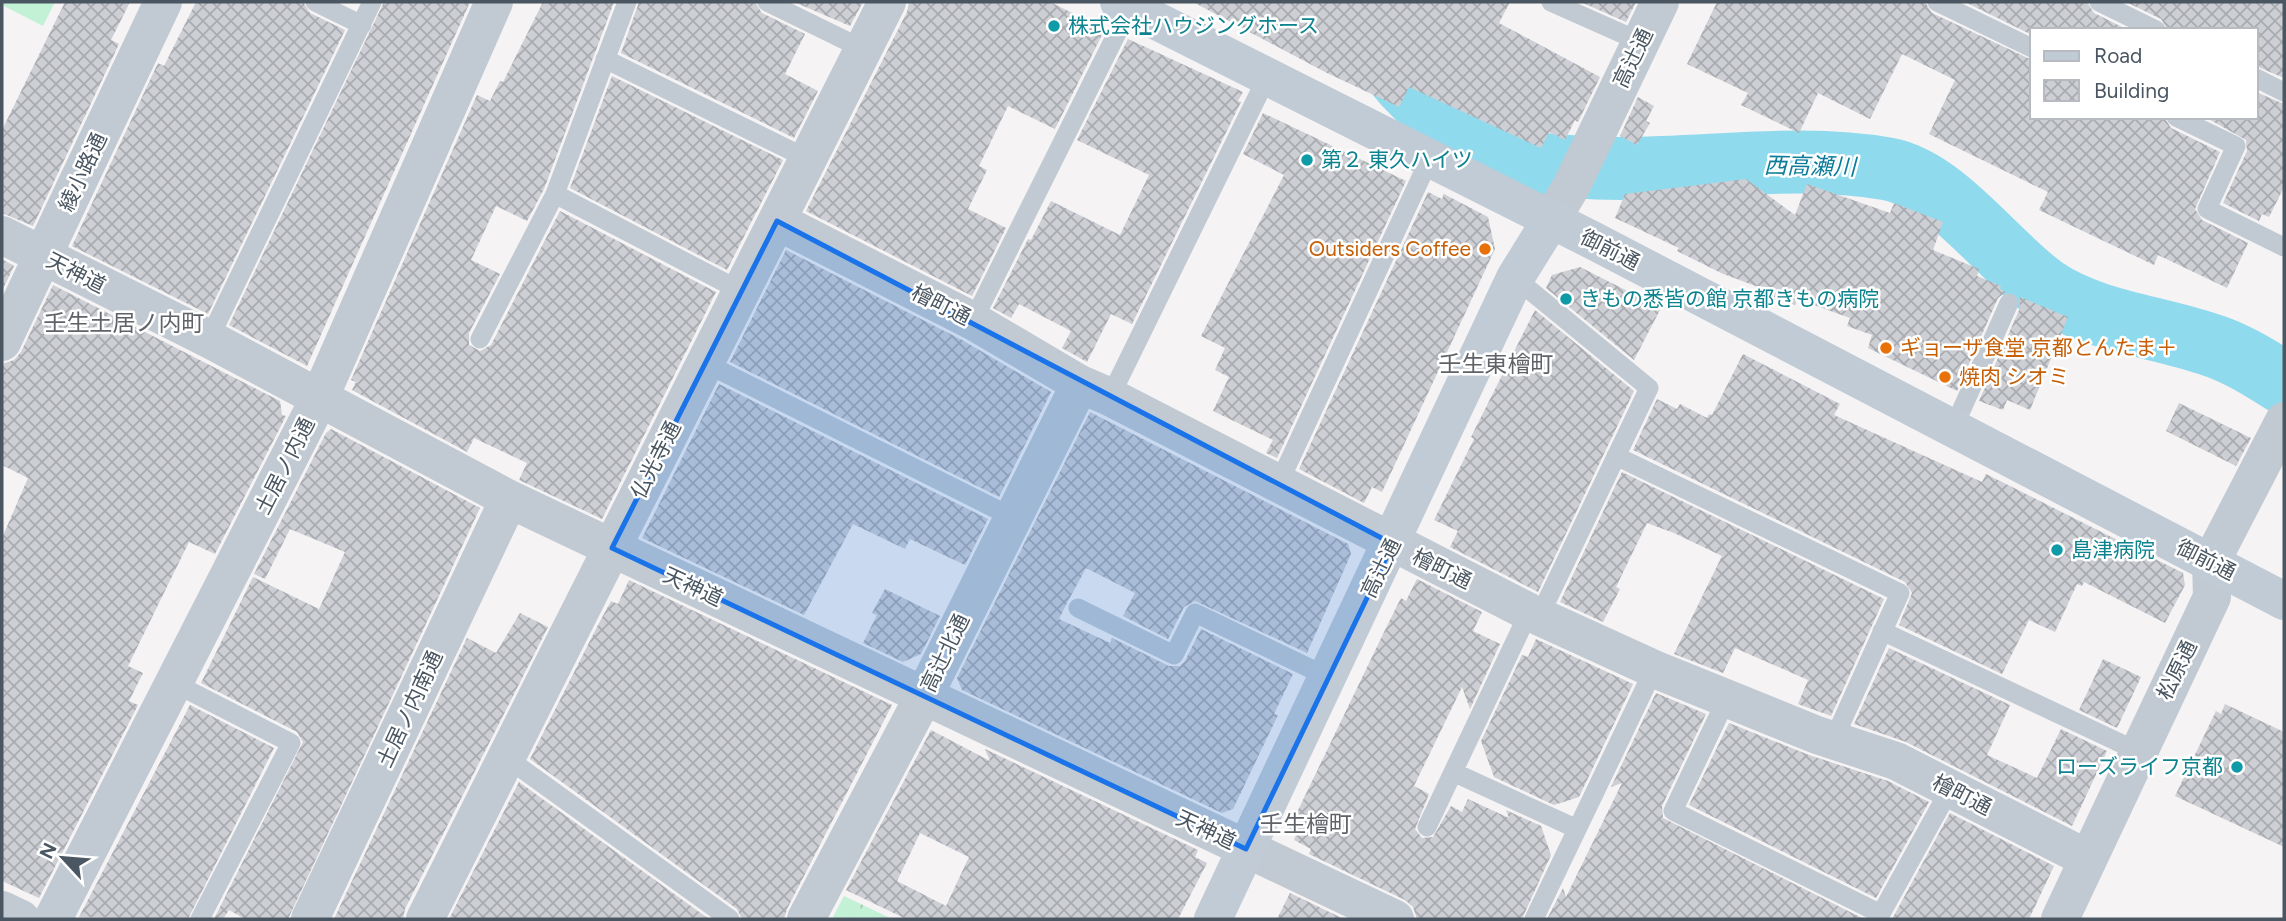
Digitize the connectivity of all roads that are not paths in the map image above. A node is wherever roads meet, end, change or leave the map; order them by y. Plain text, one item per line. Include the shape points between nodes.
1 (163, 2) edge
2 (315, 2) edge
3 (372, 2) edge
4 (494, 2) edge
5 (627, 2) edge
6 (767, 2) edge
7 (887, 2) edge
8 (1551, 2) edge
9 (1660, 2) edge
10 (1937, 2) edge
11 (2099, 2) edge
12 (1124, 4) edge
13 (362, 25) junction
14 (2152, 28) edge
15 (1641, 41) junction
16 (2030, 47) edge
17 (863, 49) junction
18 (605, 59) junction
19 (1267, 76) junction
20 (2258, 79) edge
21 (2284, 92) edge
22 (2180, 119) edge
23 (1430, 158) junction
24 (808, 159) junction
25 (555, 194) junction
26 (1552, 220) junction
27 (777, 221) junction
28 (2, 235) edge
29 (2284, 247) edge
30 (44, 257) junction
31 (1515, 278) junction
32 (741, 291) junction
33 (2009, 303) dead end
34 (973, 321) junction
35 (209, 339) junction
36 (480, 339) dead end
37 (2, 342) edge
38 (705, 363) junction
39 (1095, 391) junction
40 (319, 399) junction
41 (2284, 421) edge
42 (1952, 429) junction
43 (1616, 456) junction
44 (1278, 485) junction
45 (509, 499) junction
46 (1012, 517) junction
47 (1393, 544) junction
48 (612, 548) junction
49 (2211, 562) junction
50 (2284, 601) edge
51 (1077, 608) dead end
52 (1534, 614) junction
53 (1882, 631) junction
54 (1654, 669) junction
55 (1328, 677) junction
56 (174, 683) junction
57 (924, 696) junction
58 (1727, 698) junction
59 (1833, 741) junction
60 (2137, 751) junction
61 (506, 758) junction
62 (1453, 772) junction
63 (1950, 789) junction
64 (1427, 827) dead end
65 (1577, 829) junction
66 (1246, 849) junction
67 (2088, 859) junction
68 (2, 910) edge
69 (1880, 917) edge
70 (21, 919) edge
71 (53, 919) edge
72 (200, 919) edge
73 (310, 919) edge
74 (425, 919) edge
75 (730, 919) edge
76 (806, 919) edge
77 (1213, 919) edge
78 (1395, 919) edge
79 (1534, 919) edge
80 (2060, 919) edge

1 - 30 street, 綾小路通
2 - 13 lane
3 - 13 lane
4 - 40 street, 土居ノ内通
5 - 18 lane
6 - 17 lane
7 - 17 street, 仏光寺通
8 - 15 lane
9 - 15 street, 高辻通
10 - 16 lane
11 - 14 lane
12 - 19 street, 御前通
12 - 34 lane
13 - 35 lane
15 - 26 street, 高辻通
17 - 24 street, 仏光寺通
18 - 24 lane
18 - 25 lane
19 - 23 street, 御前通
19 - 39 lane
20 - 21 lane
22 - 29 lane via 2236,146 2207,209
23 - 26 street, 御前通
23 - 44 lane
24 - 27 street, 仏光寺通
25 - 32 lane
25 - 36 lane
26 - 31 street, 高辻通
26 - 42 street, 御前通
27 - 32 street, 仏光寺通
27 - 34 street, 檜町通
28 - 30 street, 天神道
30 - 35 street, 天神道
30 - 37 street, 綾小路通
31 - 43 lane via 1649,388
31 - 47 street, 高辻通
32 - 38 street, 仏光寺通
33 - 42 lane
34 - 39 street, 檜町通
35 - 40 street, 天神道
38 - 46 lane
38 - 48 street, 仏光寺通
39 - 44 street, 檜町通
39 - 46 street, 高辻北通
40 - 45 street, 天神道
40 - 56 street, 土居ノ内通
41 - 49 street, 松原通
42 - 49 street, 御前通
43 - 52 lane
43 - 53 lane via 1900,593
44 - 47 street, 檜町通
45 - 48 street, 天神道
45 - 73 street, 土居ノ内南通
46 - 57 street, 高辻北通
47 - 52 street, 檜町通
47 - 55 street, 高辻通
48 - 57 street, 天神道
48 - 61 street, 仏光寺通
49 - 50 street, 御前通
49 - 60 street, 松原通 via 2212,597
51 - 55 lane via 1174,655 1195,613
52 - 54 street, 檜町通
52 - 62 lane
53 - 59 lane
53 - 60 lane
54 - 58 street, 檜町通
54 - 65 lane
55 - 66 street, 高辻通
56 - 71 street, 土居ノ内通
56 - 72 lane via 291,743
57 - 66 street, 天神道
57 - 76 street, 高辻北通
58 - 59 street, 檜町通
58 - 69 lane via 1673,811
59 - 63 street, 檜町通 via 1896,761
60 - 67 street, 松原通
61 - 74 street, 仏光寺通
61 - 75 lane
62 - 64 lane
62 - 65 lane
63 - 67 street, 檜町通
63 - 69 lane
65 - 79 lane
66 - 77 street, 高辻通
66 - 78 street, 天神道
67 - 80 street, 松原通
68 - 70 street

